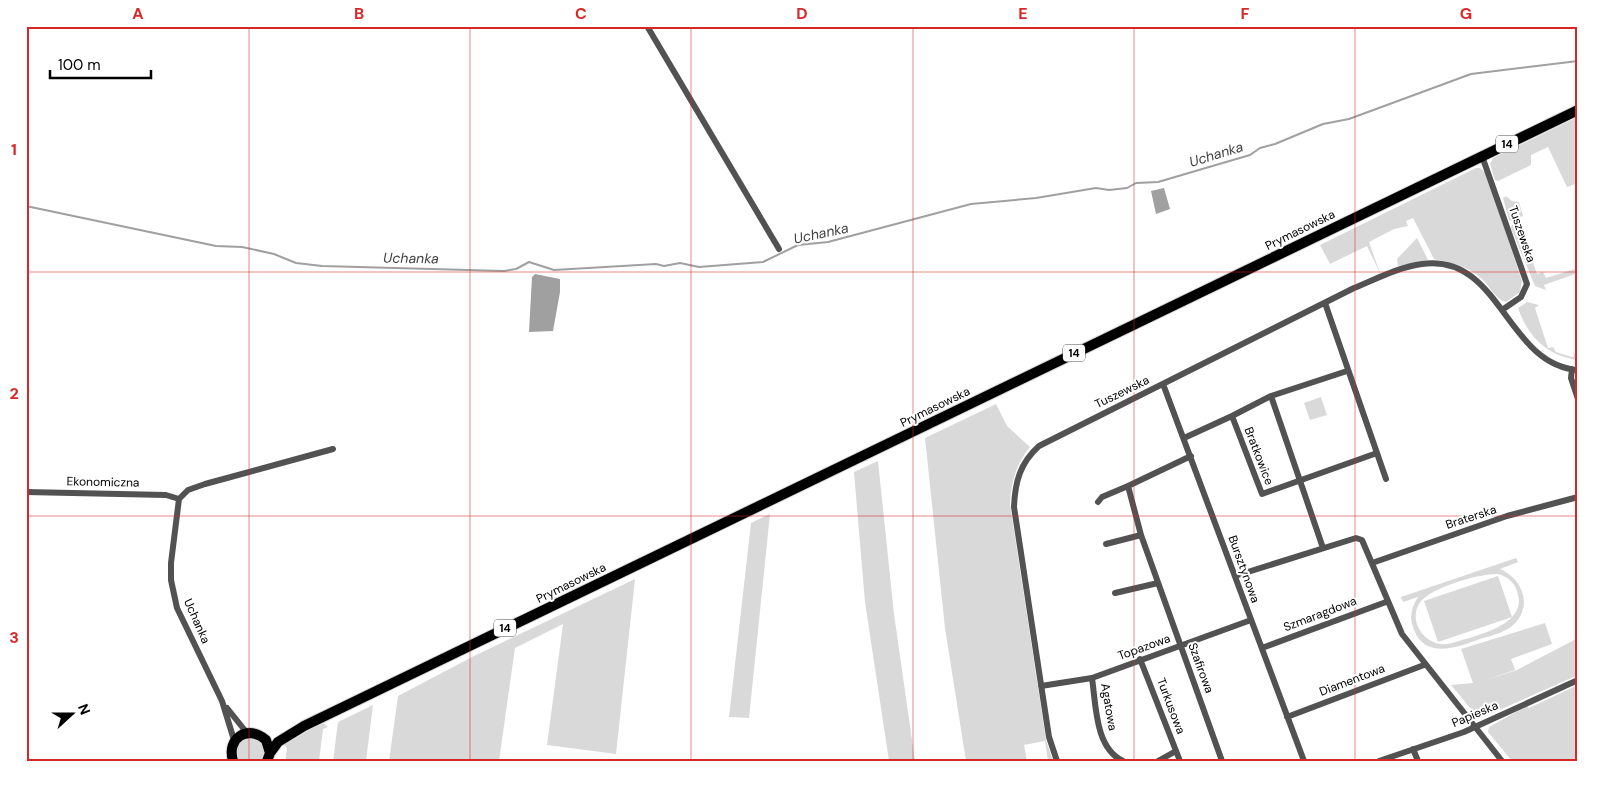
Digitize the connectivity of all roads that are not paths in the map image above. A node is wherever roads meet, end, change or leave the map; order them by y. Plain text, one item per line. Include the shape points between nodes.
1 (647, 26) edge
2 (1578, 110) edge
3 (1482, 156) junction
4 (779, 249) dead end
5 (1325, 303) junction
6 (1502, 310) junction
7 (1575, 370) edge
8 (1347, 371) junction
9 (1163, 384) junction
10 (1271, 396) junction
11 (1578, 399) edge
12 (1232, 416) junction
13 (1186, 437) junction
14 (333, 449) dead end
15 (1377, 453) junction
16 (1191, 456) junction
17 (1386, 479) dead end
18 (1300, 481) junction
19 (1128, 486) junction
20 (26, 492) edge
21 (1578, 497) edge
22 (179, 499) junction
23 (1098, 502) dead end
24 (1141, 536) junction
25 (1106, 544) dead end
26 (1323, 548) junction
27 (1372, 563) junction
28 (1235, 576) junction
29 (1158, 583) junction
30 (1114, 593) dead end
31 (1386, 602) junction
32 (1251, 620) junction
33 (1180, 645) junction
34 (1262, 648) junction
35 (1140, 660) junction
36 (1424, 665) junction
37 (1092, 678) junction
38 (1578, 680) edge
39 (1041, 686) junction
40 (222, 701) junction
41 (1287, 717) junction
42 (304, 726) junction
43 (1474, 728) junction
44 (247, 733) junction
45 (261, 736) junction
46 (234, 740) junction
47 (1414, 749) junction
48 (1176, 751) junction
49 (232, 757) edge
50 (268, 757) edge
51 (222, 761) edge
52 (1057, 761) edge
53 (1123, 761) edge
54 (1158, 761) edge
55 (1180, 761) edge
56 (1222, 761) edge
57 (1304, 761) edge
58 (1379, 761) edge
59 (1418, 761) edge
60 (1502, 761) edge

1 - 4 street
2 - 3 main road, Prymasowska / 14
3 - 6 street, Tuszewska via 1527,284 1521,297
3 - 42 main road, Prymasowska / 14
5 - 6 street, Tuszewska via 1393,272 1436,263 1458,268 1476,279
5 - 8 street
5 - 9 street, Tuszewska
6 - 7 street, Tuszewska via 1536,353 1553,364
7 - 11 street via 1571,378
8 - 10 street, Bratkowice
8 - 15 street
9 - 13 street, Bursztynowa
9 - 39 street, Tuszewska via 1049,440 1028,455 1021,467 1014,507
10 - 12 street, Bratkowice
10 - 18 street
12 - 13 street, Bratkowice
12 - 18 street, Bratkowice via 1262,494
13 - 16 street, Bursztynowa
14 - 22 street via 205,484 188,490
15 - 17 street
15 - 18 street, Bratkowice
16 - 19 street
16 - 28 street, Bursztynowa
18 - 26 street
19 - 23 street via 1102,497
19 - 24 street, Szafirowa
20 - 22 street, Ekonomiczna via 166,495
21 - 27 street, Braterska via 1482,525
22 - 40 street, Uchanka via 171,563 173,593
24 - 25 street
24 - 29 street, Szafirowa
26 - 27 street via 1356,538 1362,540
26 - 28 street
27 - 31 street
28 - 32 street, Bursztynowa
29 - 30 street
29 - 33 street, Szafirowa
31 - 34 street, Szmaragdowa
31 - 36 street via 1402,634
32 - 33 street, Topazowa
32 - 34 street, Bursztynowa
33 - 35 street, Topazowa
33 - 56 street, Szafirowa
34 - 41 street, Bursztynowa
35 - 37 street, Topazowa
35 - 48 street, Turkusowa
36 - 41 street, Diamentowa
36 - 43 street
37 - 39 street, Topazowa
37 - 53 street, Agatowa via 1104,743
38 - 43 street, Papieska
39 - 52 street, Tuszewska via 1049,737
40 - 44 street, Uchanka
40 - 46 street, Uchanka
41 - 57 street, Bursztynowa
42 - 45 main road, Prymasowska / 14 via 275,736
42 - 50 main road, Prymasowska / 14 via 278,742
43 - 47 street, Papieska
43 - 60 street
44 - 45 main road, 14
44 - 46 main road
45 - 50 main road, 14 via 266,740
46 - 49 main road
47 - 58 street, Papieska
47 - 59 street
48 - 54 street
48 - 55 street, Turkusowa
49 - 51 main road

